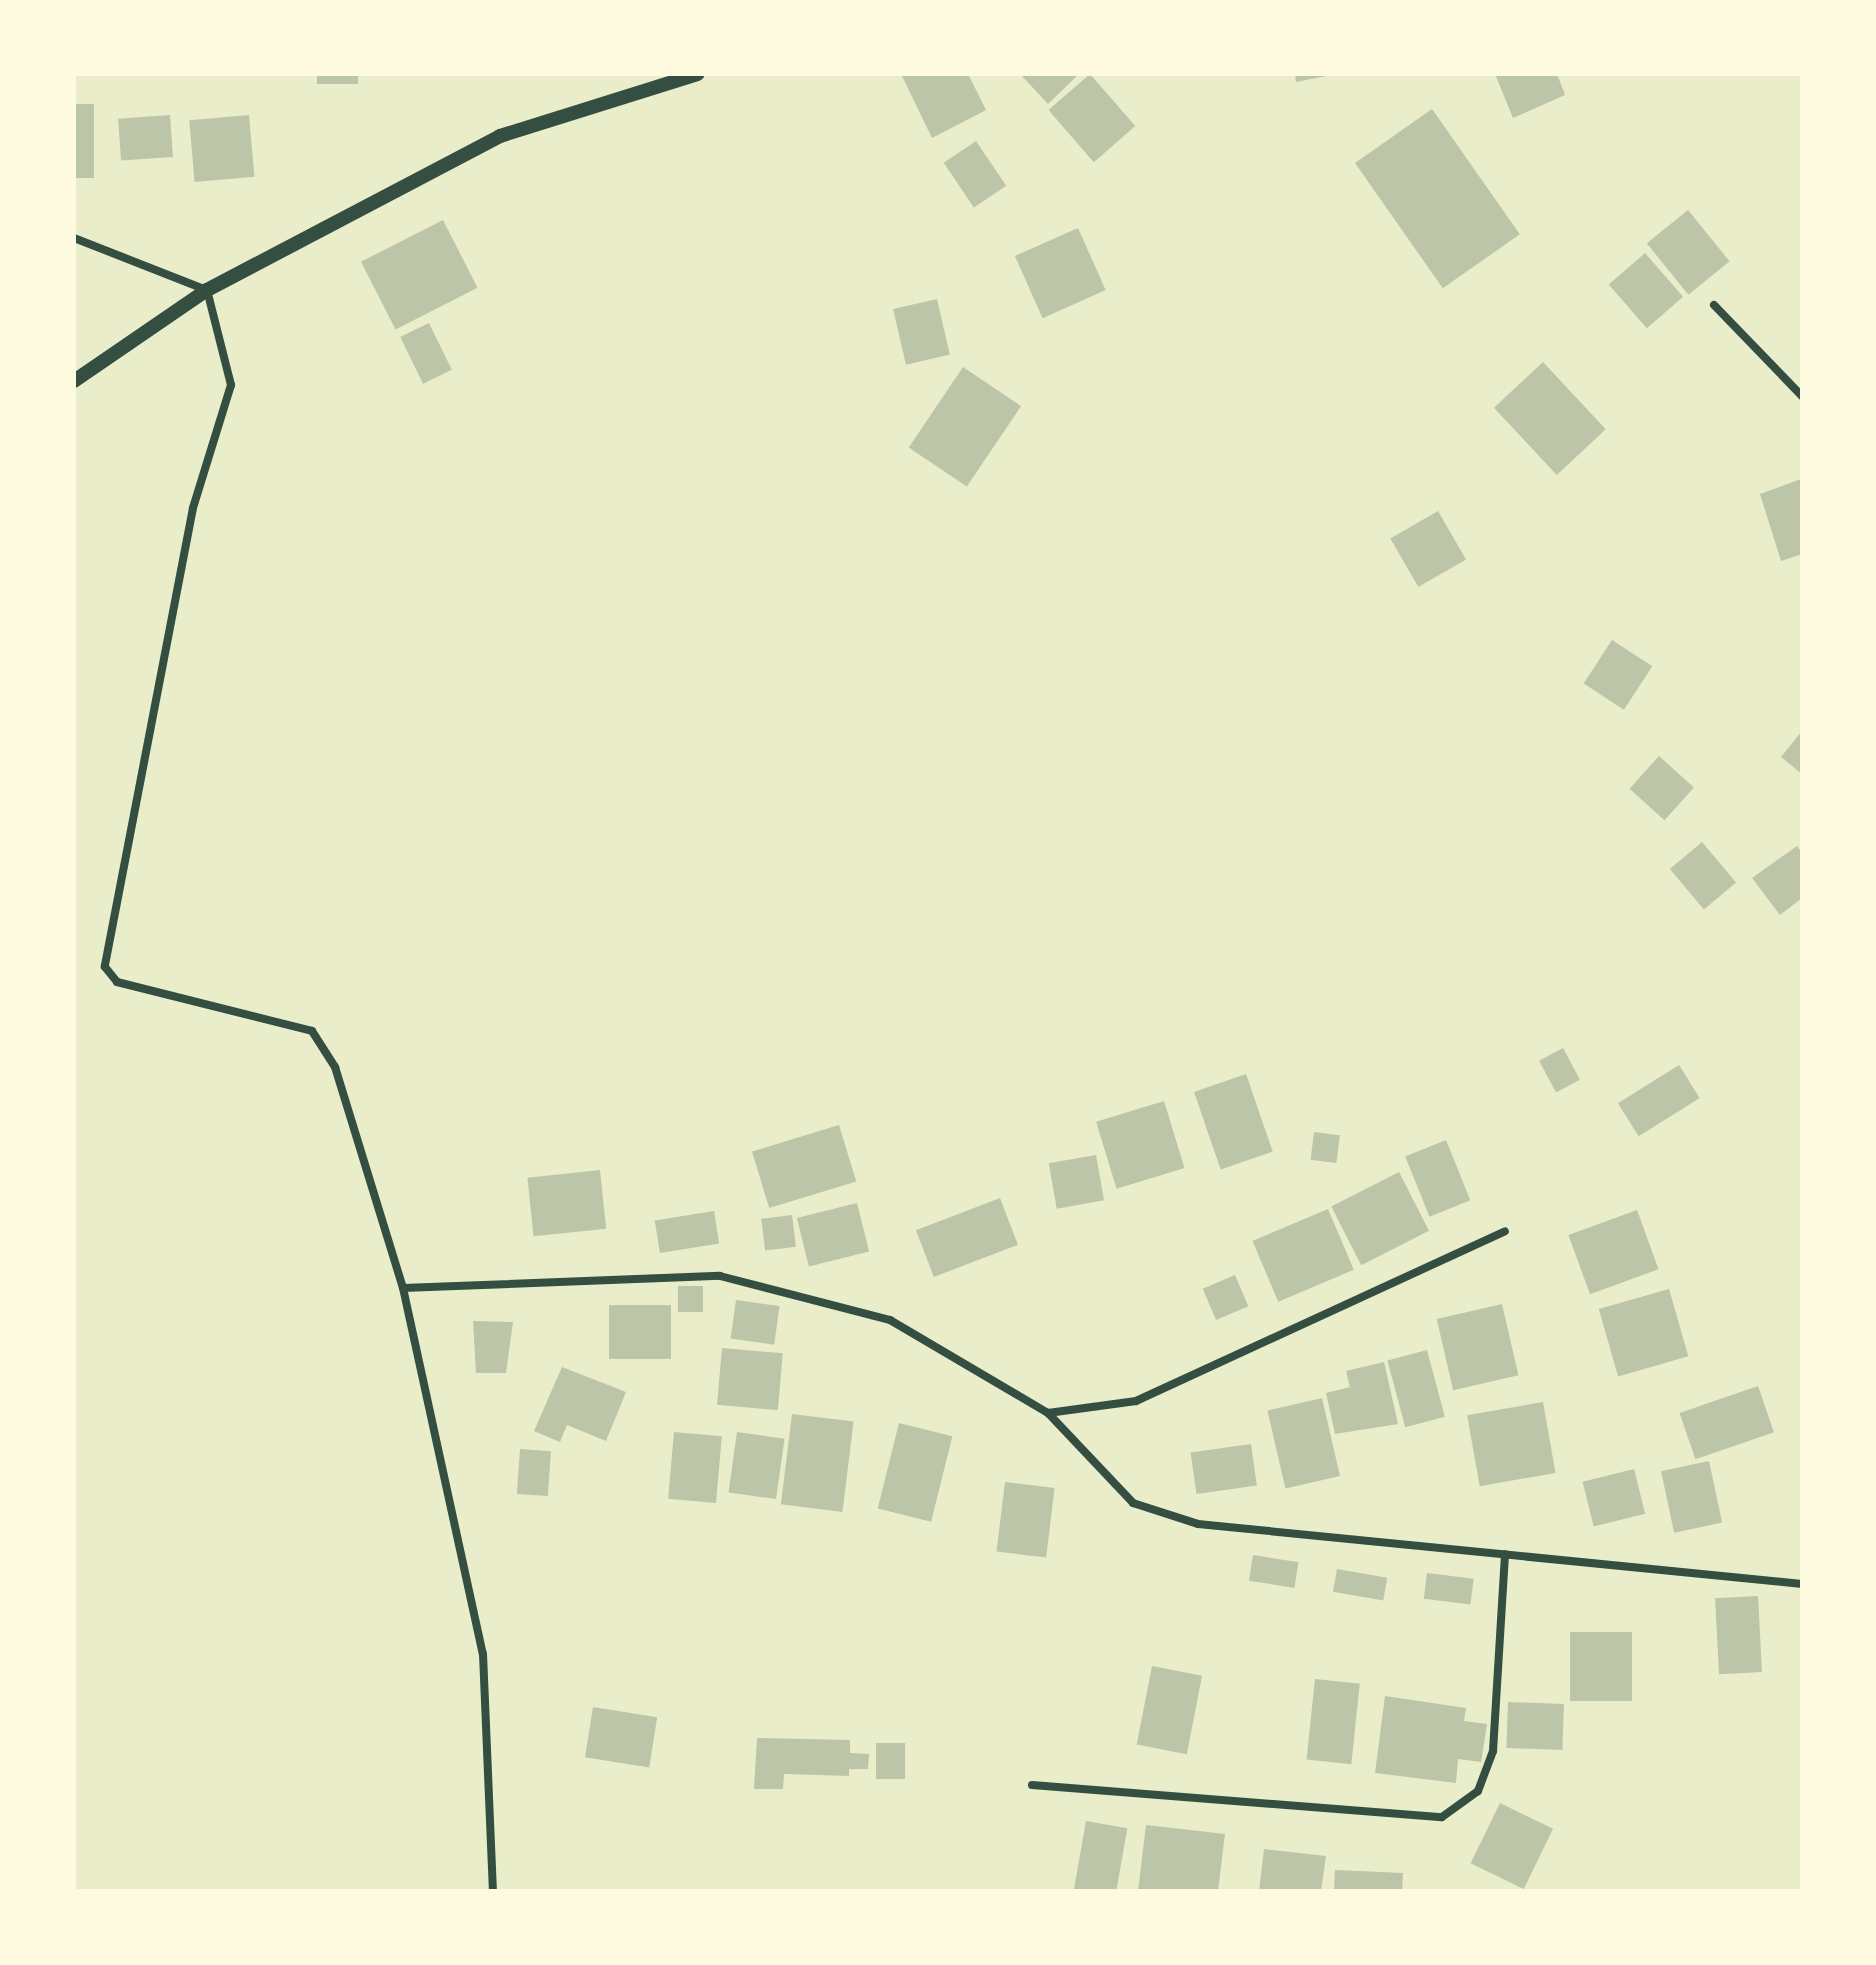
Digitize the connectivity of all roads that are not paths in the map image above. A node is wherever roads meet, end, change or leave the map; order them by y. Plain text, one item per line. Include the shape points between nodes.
1 (698, 74) edge
2 (74, 238) edge
3 (207, 290) junction
4 (1714, 305) dead end
5 (74, 381) edge
6 (1802, 396) edge
7 (1505, 1231) dead end
8 (403, 1288) junction
9 (1048, 1413) junction
10 (1505, 1554) junction
11 (1802, 1584) edge
12 (1032, 1785) dead end
13 (493, 1891) edge

1 - 3 street via 500,136
2 - 3 street
3 - 5 street
3 - 8 street via 231,385 193,508 105,967 117,982 312,1031 335,1067
4 - 6 street
7 - 9 street via 1136,1401
8 - 9 street via 720,1276 890,1320
8 - 13 street via 483,1654
9 - 10 street via 1133,1503 1198,1524
10 - 11 street
10 - 12 street via 1493,1751 1478,1791 1442,1817

